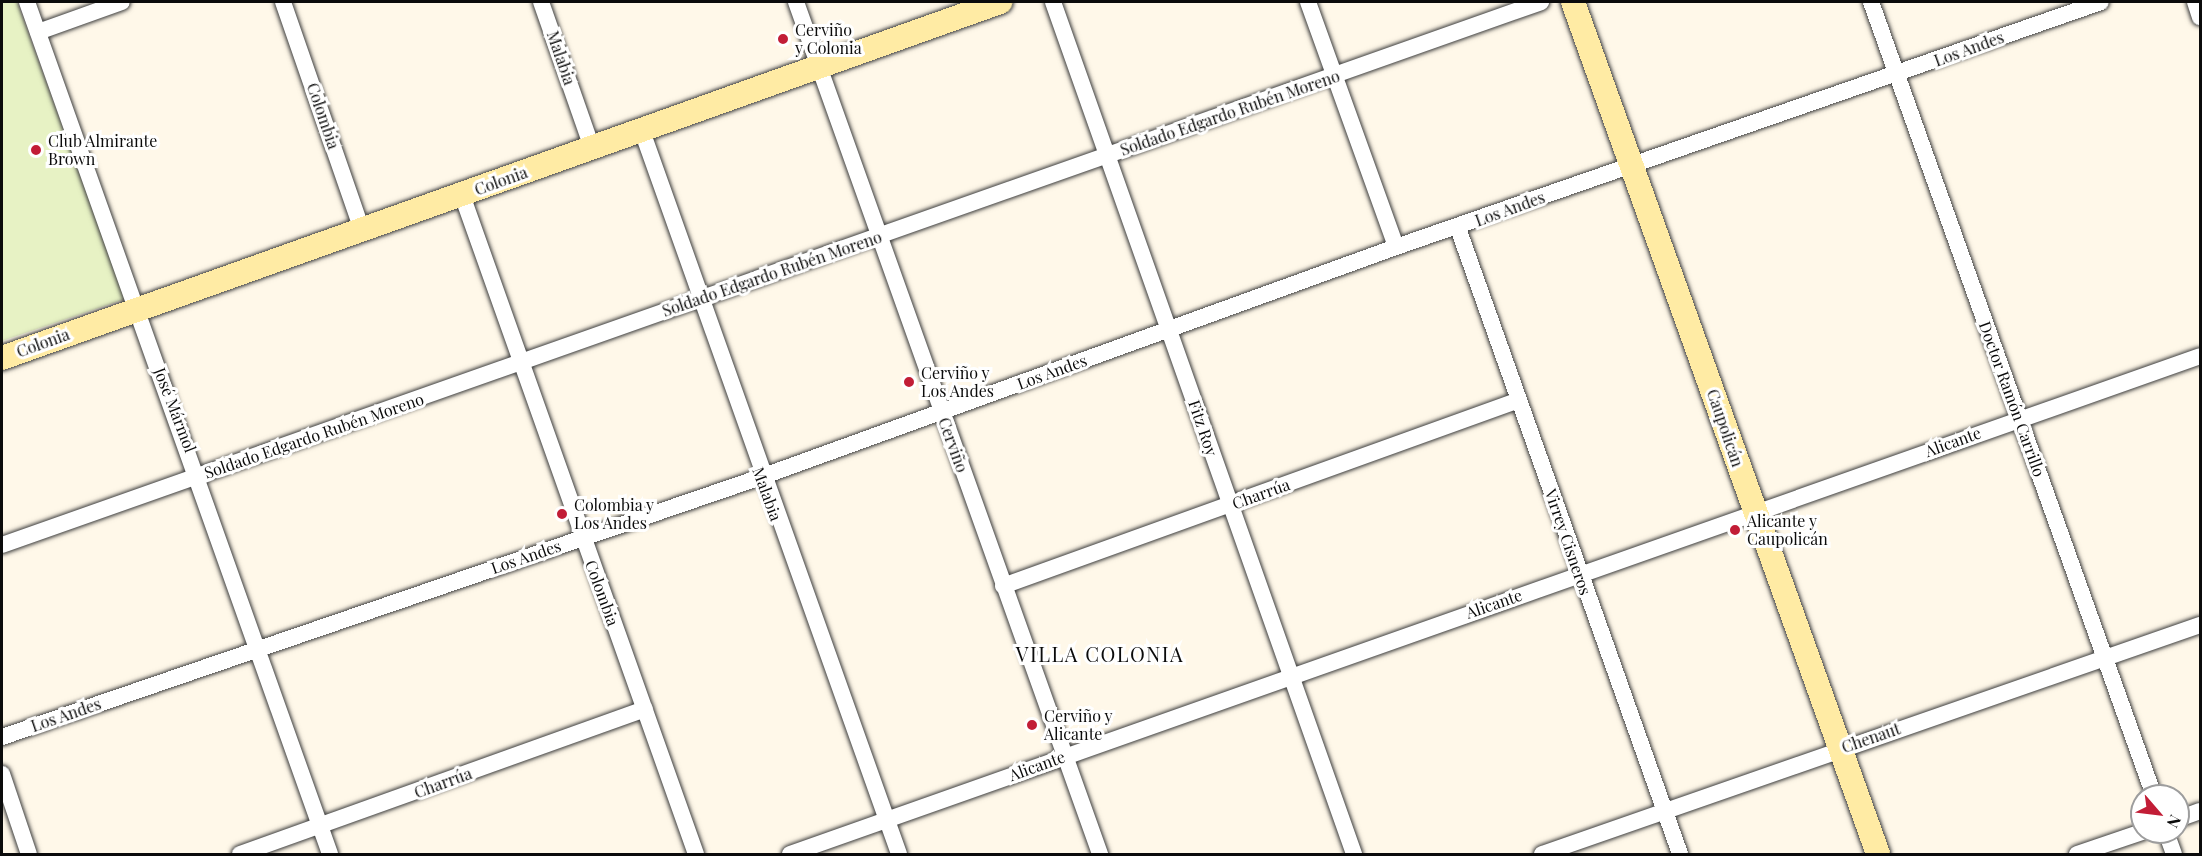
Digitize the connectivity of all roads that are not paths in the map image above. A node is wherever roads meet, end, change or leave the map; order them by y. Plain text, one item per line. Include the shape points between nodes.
1 (27, 2) edge
2 (122, 2) edge
3 (283, 2) edge
4 (541, 2) edge
5 (796, 2) edge
6 (1000, 2) edge
7 (1053, 2) edge
8 (1308, 2) edge
9 (1542, 2) edge
10 (1573, 2) edge
11 (1871, 2) edge
12 (2102, 2) edge
13 (2195, 2) edge
14 (2200, 17) edge
15 (38, 32) junction
16 (819, 65) junction
17 (1896, 74) junction
18 (1336, 77) junction
19 (642, 130) junction
20 (592, 148) junction
21 (1107, 156) junction
22 (1635, 165) junction
23 (462, 195) junction
24 (1458, 228) junction
25 (362, 230) junction
26 (880, 236) junction
27 (1396, 247) junction
28 (698, 299) junction
29 (137, 310) junction
30 (1169, 330) junction
31 (2200, 356) edge
32 (2, 358) edge
33 (522, 365) junction
34 (1519, 400) junction
35 (941, 412) junction
36 (2019, 418) junction
37 (199, 475) junction
38 (761, 477) junction
39 (1230, 506) junction
40 (1755, 514) junction
41 (582, 537) junction
42 (2, 545) edge
43 (1579, 574) junction
44 (1003, 586) junction
45 (2200, 625) edge
46 (261, 649) junction
47 (2105, 659) junction
48 (1289, 675) junction
49 (645, 709) junction
50 (2, 737) edge
51 (1841, 748) junction
52 (1065, 756) junction
53 (2, 774) edge
54 (2150, 784) edge
55 (1664, 811) junction
56 (887, 821) junction
57 (321, 827) junction
58 (2130, 836) edge
59 (29, 855) edge
60 (240, 855) edge
61 (330, 855) edge
62 (696, 855) edge
63 (790, 855) edge
64 (899, 855) edge
65 (1100, 855) edge
66 (1354, 855) edge
67 (1542, 855) edge
68 (1680, 855) edge
69 (1878, 855) edge
70 (2077, 855) edge

1 - 15 street, José Mármol
2 - 15 street
3 - 25 street, Colombia
4 - 20 street, Malabia
5 - 16 street, Cerviño
6 - 16 street, Colonia
7 - 21 street, Fitz Roy
8 - 18 street
9 - 18 street, Soldado Edgardo Rubén Moreno
10 - 22 street, Caupolicán
11 - 17 street, Doctor Ramón Carrillo
12 - 17 street, Los Andes
13 - 14 street
15 - 29 street, José Mármol
16 - 19 street, Colonia
16 - 26 street, Cerviño
17 - 22 street, Los Andes
17 - 36 street, Doctor Ramón Carrillo
18 - 21 street, Soldado Edgardo Rubén Moreno
18 - 27 street
19 - 20 street, Colonia
19 - 28 street, Malabia
20 - 23 street, Colonia
21 - 26 street, Soldado Edgardo Rubén Moreno
21 - 30 street, Fitz Roy
22 - 24 street, Los Andes
22 - 40 street, Caupolicán
23 - 25 street, Colonia
23 - 33 street, Colombia
24 - 27 street, Los Andes
24 - 34 street, Virrey Cisneros
25 - 29 street, Colonia
26 - 28 street, Soldado Edgardo Rubén Moreno
26 - 35 street, Cerviño
27 - 30 street, Los Andes
28 - 33 street, Soldado Edgardo Rubén Moreno
28 - 38 street, Malabia
29 - 32 street, Colonia
29 - 37 street, José Mármol
30 - 35 street, Los Andes
30 - 39 street, Fitz Roy
31 - 36 street, Alicante
33 - 37 street, Soldado Edgardo Rubén Moreno
33 - 41 street, Colombia
34 - 39 street, Charrúa
34 - 43 street, Virrey Cisneros
35 - 38 street, Los Andes
35 - 44 street, Cerviño
36 - 40 street, Alicante
36 - 47 street, Doctor Ramón Carrillo
37 - 42 street, Soldado Edgardo Rubén Moreno
37 - 46 street, José Mármol
38 - 41 street, Los Andes
38 - 56 street, Malabia
39 - 44 street, Charrúa
39 - 48 street, Fitz Roy
40 - 43 street, Alicante
40 - 51 street, Caupolicán
41 - 46 street, Los Andes
41 - 49 street, Colombia
43 - 48 street, Alicante
43 - 55 street, Virrey Cisneros
44 - 52 street, Cerviño
45 - 47 street, Chenaut
46 - 50 street, Los Andes
46 - 57 street, José Mármol
47 - 51 street, Chenaut
47 - 54 street, Doctor Ramón Carrillo
48 - 52 street, Alicante
48 - 66 street, Fitz Roy
49 - 57 street, Charrúa
49 - 62 street, Colombia
51 - 55 street, Chenaut
51 - 69 street, Caupolicán
52 - 56 street, Alicante
52 - 65 street, Cerviño
53 - 59 street
55 - 67 street, Chenaut
55 - 68 street, Virrey Cisneros
56 - 63 street, Alicante
56 - 64 street, Malabia
57 - 60 street, Charrúa
57 - 61 street, José Mármol
58 - 70 street

